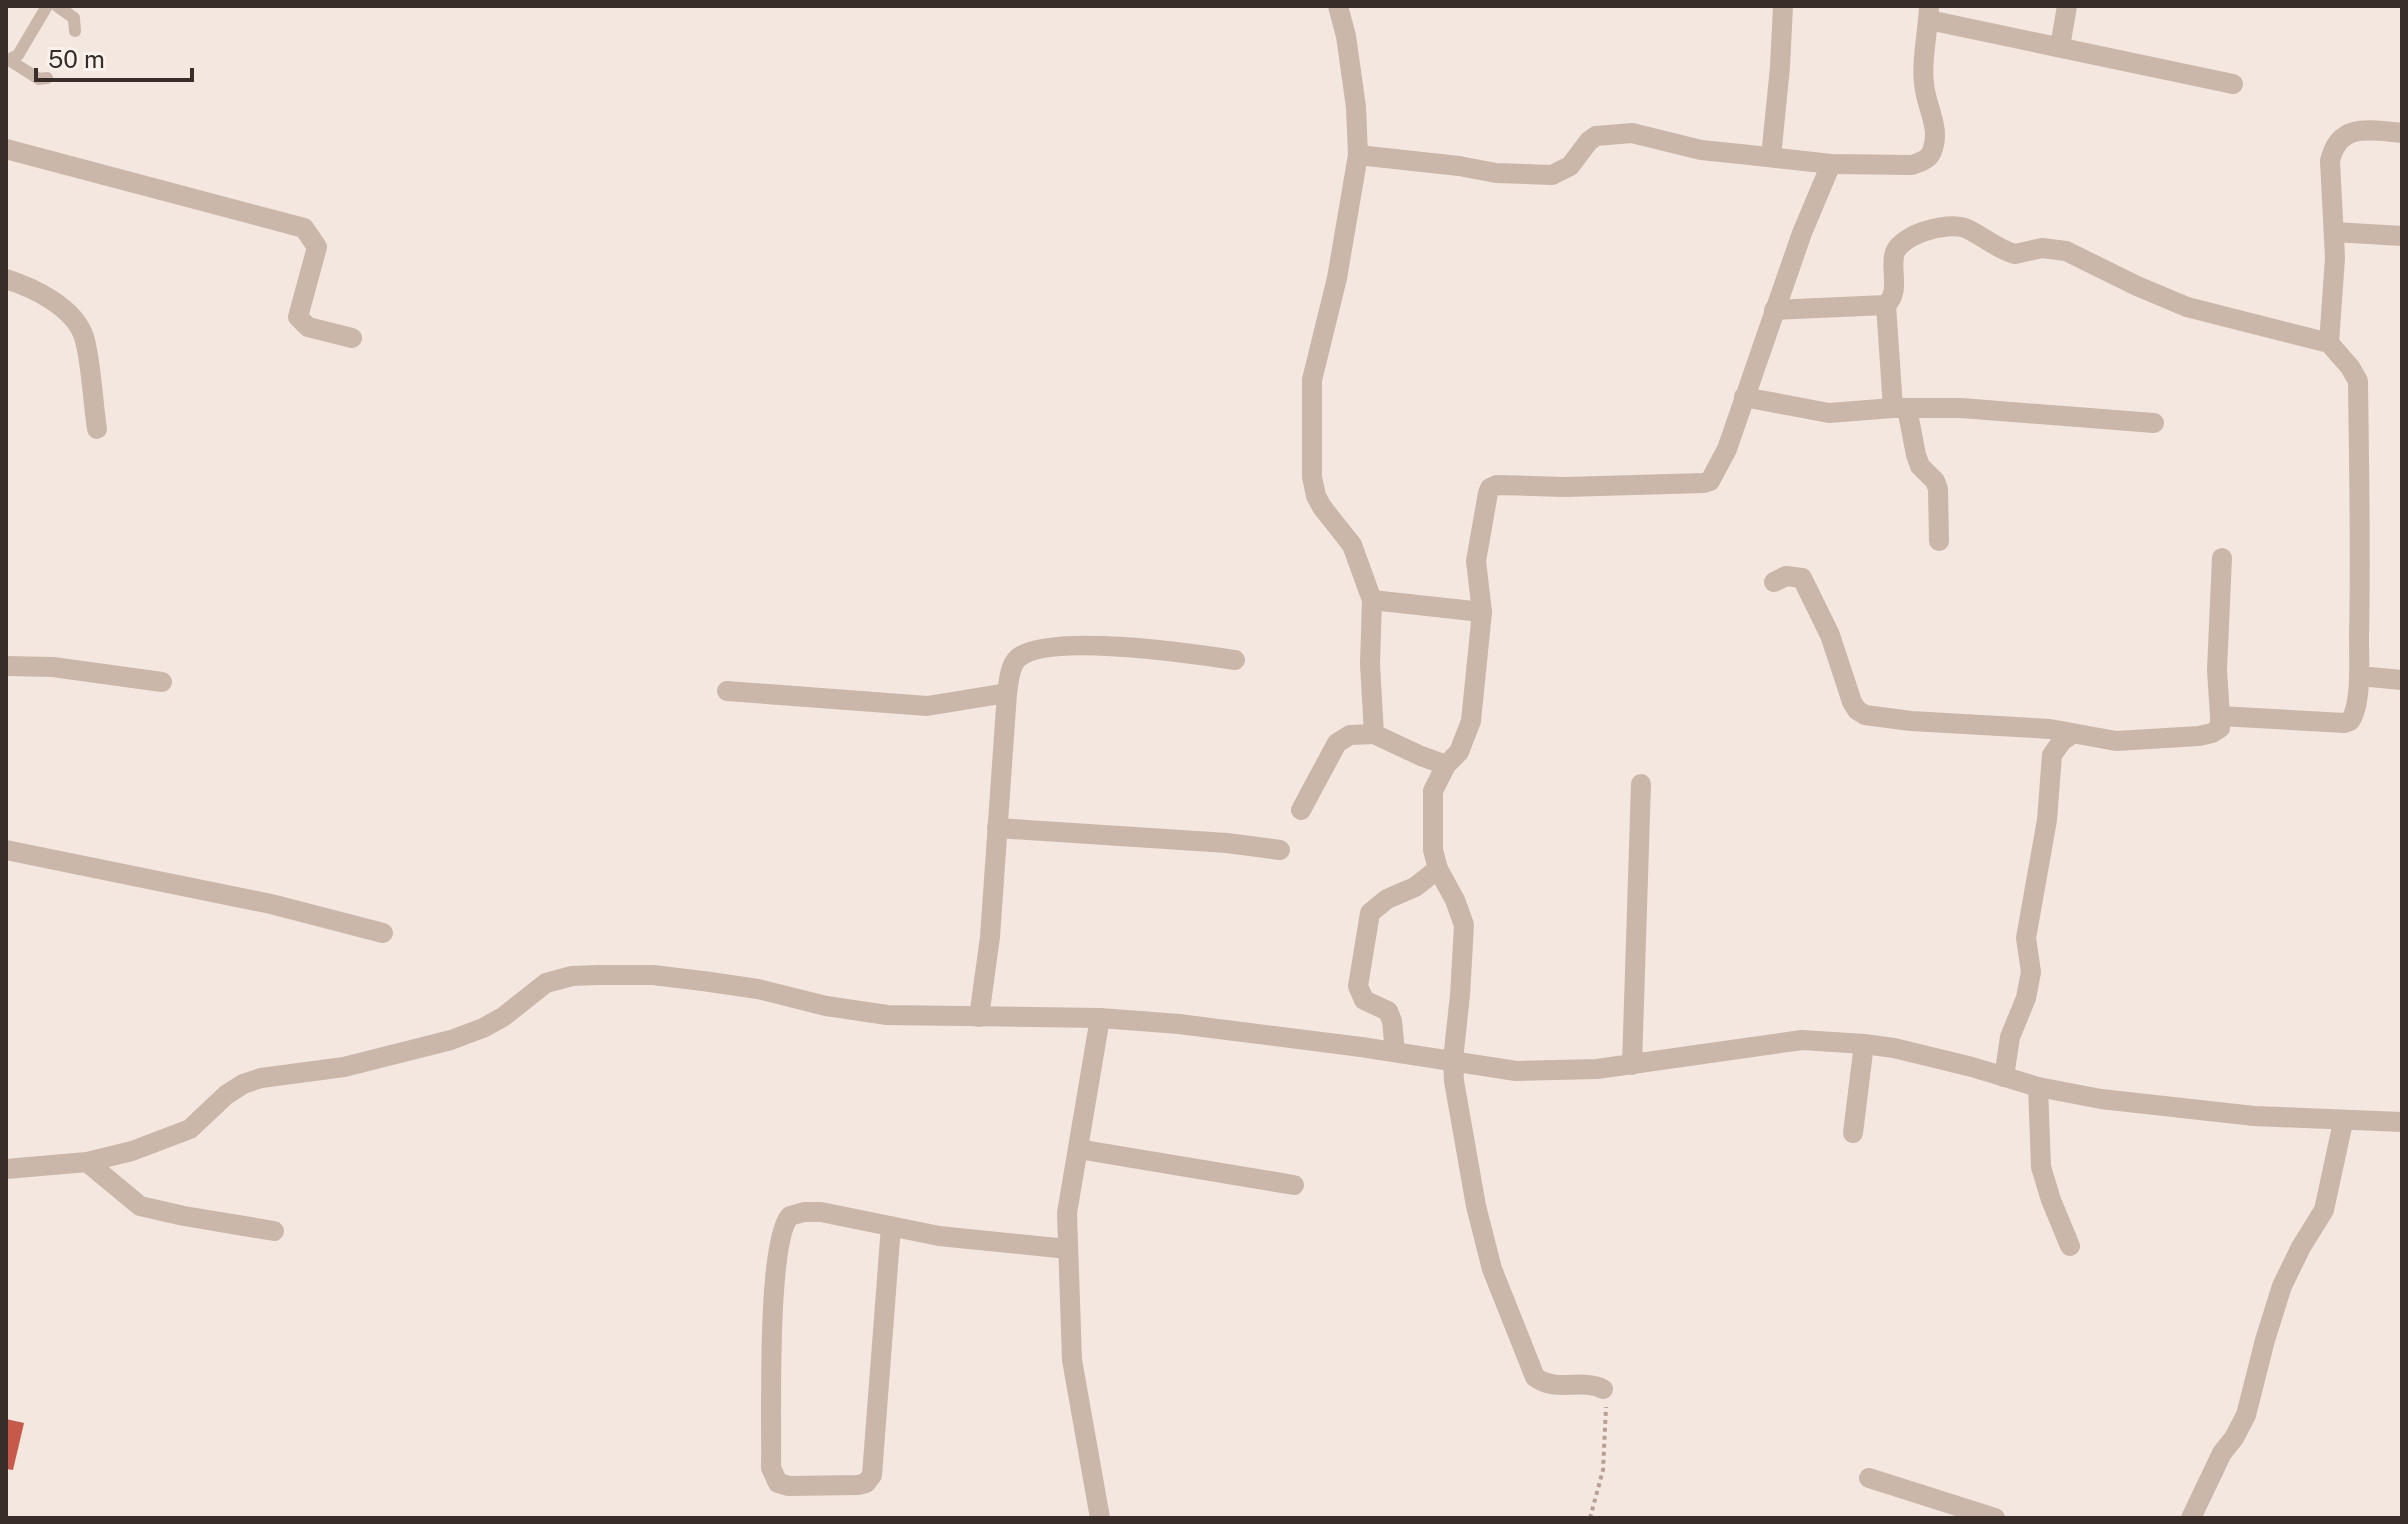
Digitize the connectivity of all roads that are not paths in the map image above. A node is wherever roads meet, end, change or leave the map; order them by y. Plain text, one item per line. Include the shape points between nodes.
1 (47, 6) edge
2 (57, 6) edge
3 (1338, 6) edge
4 (1783, 6) edge
5 (2067, 6) edge
6 (1929, 13) edge
7 (75, 31) dead end
8 (2060, 47) junction
9 (8, 60) edge
10 (47, 78) dead end
11 (2233, 84) dead end
12 (2402, 133) edge
13 (6, 149) edge
14 (1358, 155) junction
15 (1771, 157) junction
16 (1831, 164) junction
17 (2334, 232) junction
18 (2402, 236) edge
19 (6, 279) edge
20 (1886, 305) junction
21 (1774, 310) junction
22 (352, 338) dead end
23 (2329, 343) junction
24 (1744, 397) junction
25 (1900, 408) junction
26 (2154, 423) dead end
27 (97, 429) dead end
28 (1939, 541) dead end
29 (2222, 558) dead end
30 (1774, 582) dead end
31 (1372, 600) junction
32 (1482, 612) junction
33 (1235, 660) dead end
34 (6, 666) edge
35 (2359, 676) junction
36 (2402, 680) edge
37 (162, 682) dead end
38 (727, 691) dead end
39 (1007, 693) junction
40 (2220, 716) junction
41 (1374, 734) junction
42 (2072, 734) junction
43 (1446, 765) junction
44 (1641, 784) dead end
45 (1301, 810) dead end
46 (997, 828) junction
47 (6, 850) edge
48 (1280, 850) dead end
49 (1438, 869) junction
50 (383, 933) dead end
51 (979, 1017) junction
52 (1100, 1018) junction
53 (1864, 1044) junction
54 (1395, 1052) junction
55 (1453, 1060) junction
56 (1632, 1065) junction
57 (2004, 1077) junction
58 (2038, 1087) junction
59 (2343, 1122) junction
60 (2402, 1122) edge
61 (1853, 1133) dead end
62 (1078, 1149) junction
63 (87, 1162) junction
64 (6, 1169) edge
65 (1294, 1185) dead end
66 (891, 1226) junction
67 (274, 1231) dead end
68 (2070, 1246) dead end
69 (1068, 1249) junction
70 (1603, 1389) road end
71 (1869, 1478) dead end
72 (1100, 1518) edge
73 (1995, 1518) edge
74 (2191, 1518) edge

1 - 9 lane via 18,55
2 - 7 lane via 74,18
3 - 14 street via 1356,107
4 - 15 street
5 - 8 street
6 - 8 street
6 - 16 street via 1924,75 1935,125 1932,152 1912,165
8 - 11 street
9 - 10 lane via 39,79
12 - 17 street via 2353,132 2333,146
13 - 22 street via 304,228 317,247 298,317 308,327
14 - 15 street via 1552,175 1570,166 1596,136 1632,133 1701,150
14 - 31 street via 1337,278 1312,380 1312,477 1322,507 1352,545
15 - 16 street
16 - 21 street
17 - 18 street
17 - 23 street
19 - 27 street via 73,316 84,337
20 - 21 street
20 - 23 street via 1893,295 1894,256 1900,244 1955,226 2015,254 2042,248 2066,251 2187,307
20 - 25 street
21 - 24 street
23 - 35 street via 2358,381
24 - 25 street via 1829,413
24 - 32 street via 1710,481 1490,488 1476,561
25 - 26 street
25 - 28 street via 1920,466 1938,489
29 - 40 street
30 - 42 street via 1786,576 1802,578 1830,635 1852,702 1865,715
31 - 32 street
31 - 41 street
32 - 43 street via 1471,721 1459,752
33 - 39 street via 1160,649 1054,649 1017,659
34 - 37 street
35 - 36 street
35 - 40 street via 2350,721
38 - 39 street via 927,706
39 - 46 street
40 - 42 street via 2217,731 2199,736 2116,741
41 - 43 street
41 - 45 street via 1350,735 1337,743
42 - 57 street via 2052,755 2047,820 2026,938 2031,972 2010,1037
43 - 49 street via 1433,791
44 - 56 street
46 - 48 street
46 - 51 street
47 - 50 street via 271,904
49 - 54 street via 1370,913 1358,986 1364,1000 1388,1011
49 - 55 street via 1464,925
51 - 52 street
51 - 63 street via 872,1013 758,989 653,975 572,976 546,983 483,1028 344,1067 252,1081 226,1095 190,1129
52 - 54 street
52 - 62 street
53 - 56 street via 1781,1041
53 - 57 street
53 - 61 street
54 - 55 street
55 - 56 street via 1516,1071
55 - 70 street via 1484,1241 1535,1377 1551,1385
57 - 58 street
58 - 59 street via 2101,1099
58 - 68 street via 2041,1167
59 - 60 street
59 - 74 street via 2324,1210 2282,1286 2246,1415
62 - 65 street
62 - 69 street via 1067,1213
63 - 64 street
63 - 67 street via 140,1206
66 - 66 street via 821,1212 795,1213 784,1222 773,1301 771,1468 778,1483 858,1485 872,1475
66 - 69 street
69 - 72 street via 1072,1360
71 - 73 street

